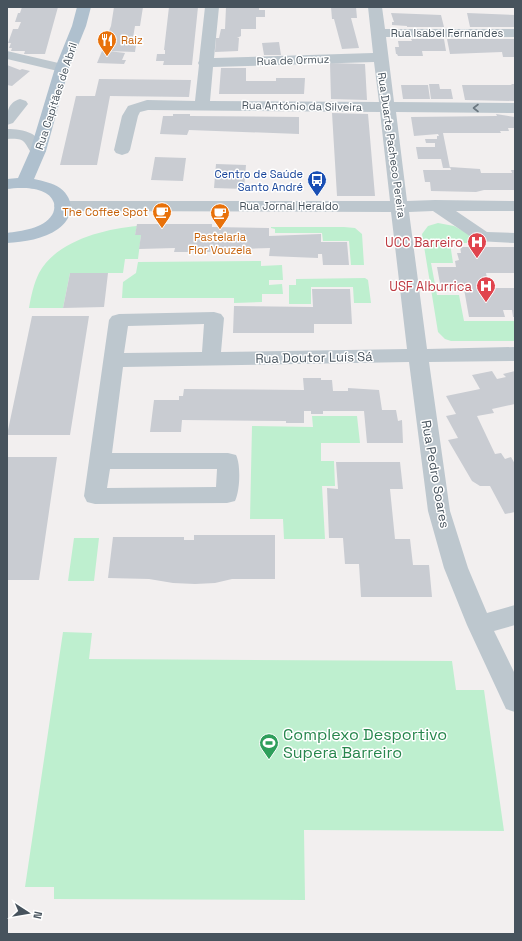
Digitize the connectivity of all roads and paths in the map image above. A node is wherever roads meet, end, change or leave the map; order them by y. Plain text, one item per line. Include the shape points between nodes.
1 (84, 7) edge
2 (212, 7) edge
3 (375, 7) edge
4 (378, 33) junction
5 (515, 33) edge
6 (7, 55) edge
7 (380, 57) junction
8 (205, 63) junction
9 (62, 68) junction
10 (20, 104) dead end
11 (202, 105) junction
12 (386, 108) junction
13 (515, 108) edge
14 (7, 120) edge
15 (7, 134) edge
16 (122, 150) dead end
17 (38, 151) junction
18 (15, 184) edge
19 (400, 205) junction
20 (436, 205) junction
21 (63, 206) junction
22 (515, 206) edge
23 (7, 238) edge
24 (515, 238) edge
25 (515, 354) edge
26 (417, 355) junction
27 (211, 358) junction
28 (114, 360) junction
29 (100, 461) junction
30 (515, 615) edge
31 (479, 625) junction
32 (515, 700) edge

1 - 9 main road, Rua Capitães de Abril
2 - 8 street
3 - 4 street, Rua Duarte Pacheco Pereira
4 - 5 street, Rua Isabel Fernandes
4 - 7 street, Rua Duarte Pacheco Pereira
6 - 9 street
7 - 8 street, Rua de Ormuz
7 - 12 street, Rua Duarte Pacheco Pereira
8 - 11 street
9 - 17 main road, Rua Capitães de Abril
10 - 14 street
11 - 12 street, Rua António da Silveira
11 - 16 street, Rua António da Silveira via 147,105 134,109
13 -> 12 street, Rua António da Silveira
12 - 19 street, Rua Duarte Pacheco Pereira
15 - 17 street via 30,137
17 - 18 main road, Rua Capitães de Abril
18 - 21 main road, Rua Capitães de Abril via 36,184 51,190 61,198
19 - 20 street, Rua Jornal Heraldo
19 - 21 street, Rua Jornal Heraldo
19 - 26 street, Rua Duarte Pacheco Pereira
20 - 22 street, Rua Jornal Heraldo
20 - 24 street via 483,237
21 - 23 main road via 62,213 51,226 30,235
25 - 26 street, Rua Doutor Luís Sá
26 - 27 street, Rua Doutor Luís Sá
26 - 31 street, Rua Pedro Soares via 439,511 456,568
27 - 28 street, Rua Doutor Luís Sá
27 - 28 street via 214,318 119,320
28 - 29 street
29 - 29 street via 228,461 228,495 95,496
30 - 31 street
31 - 32 street, Rua Pedro Soares

